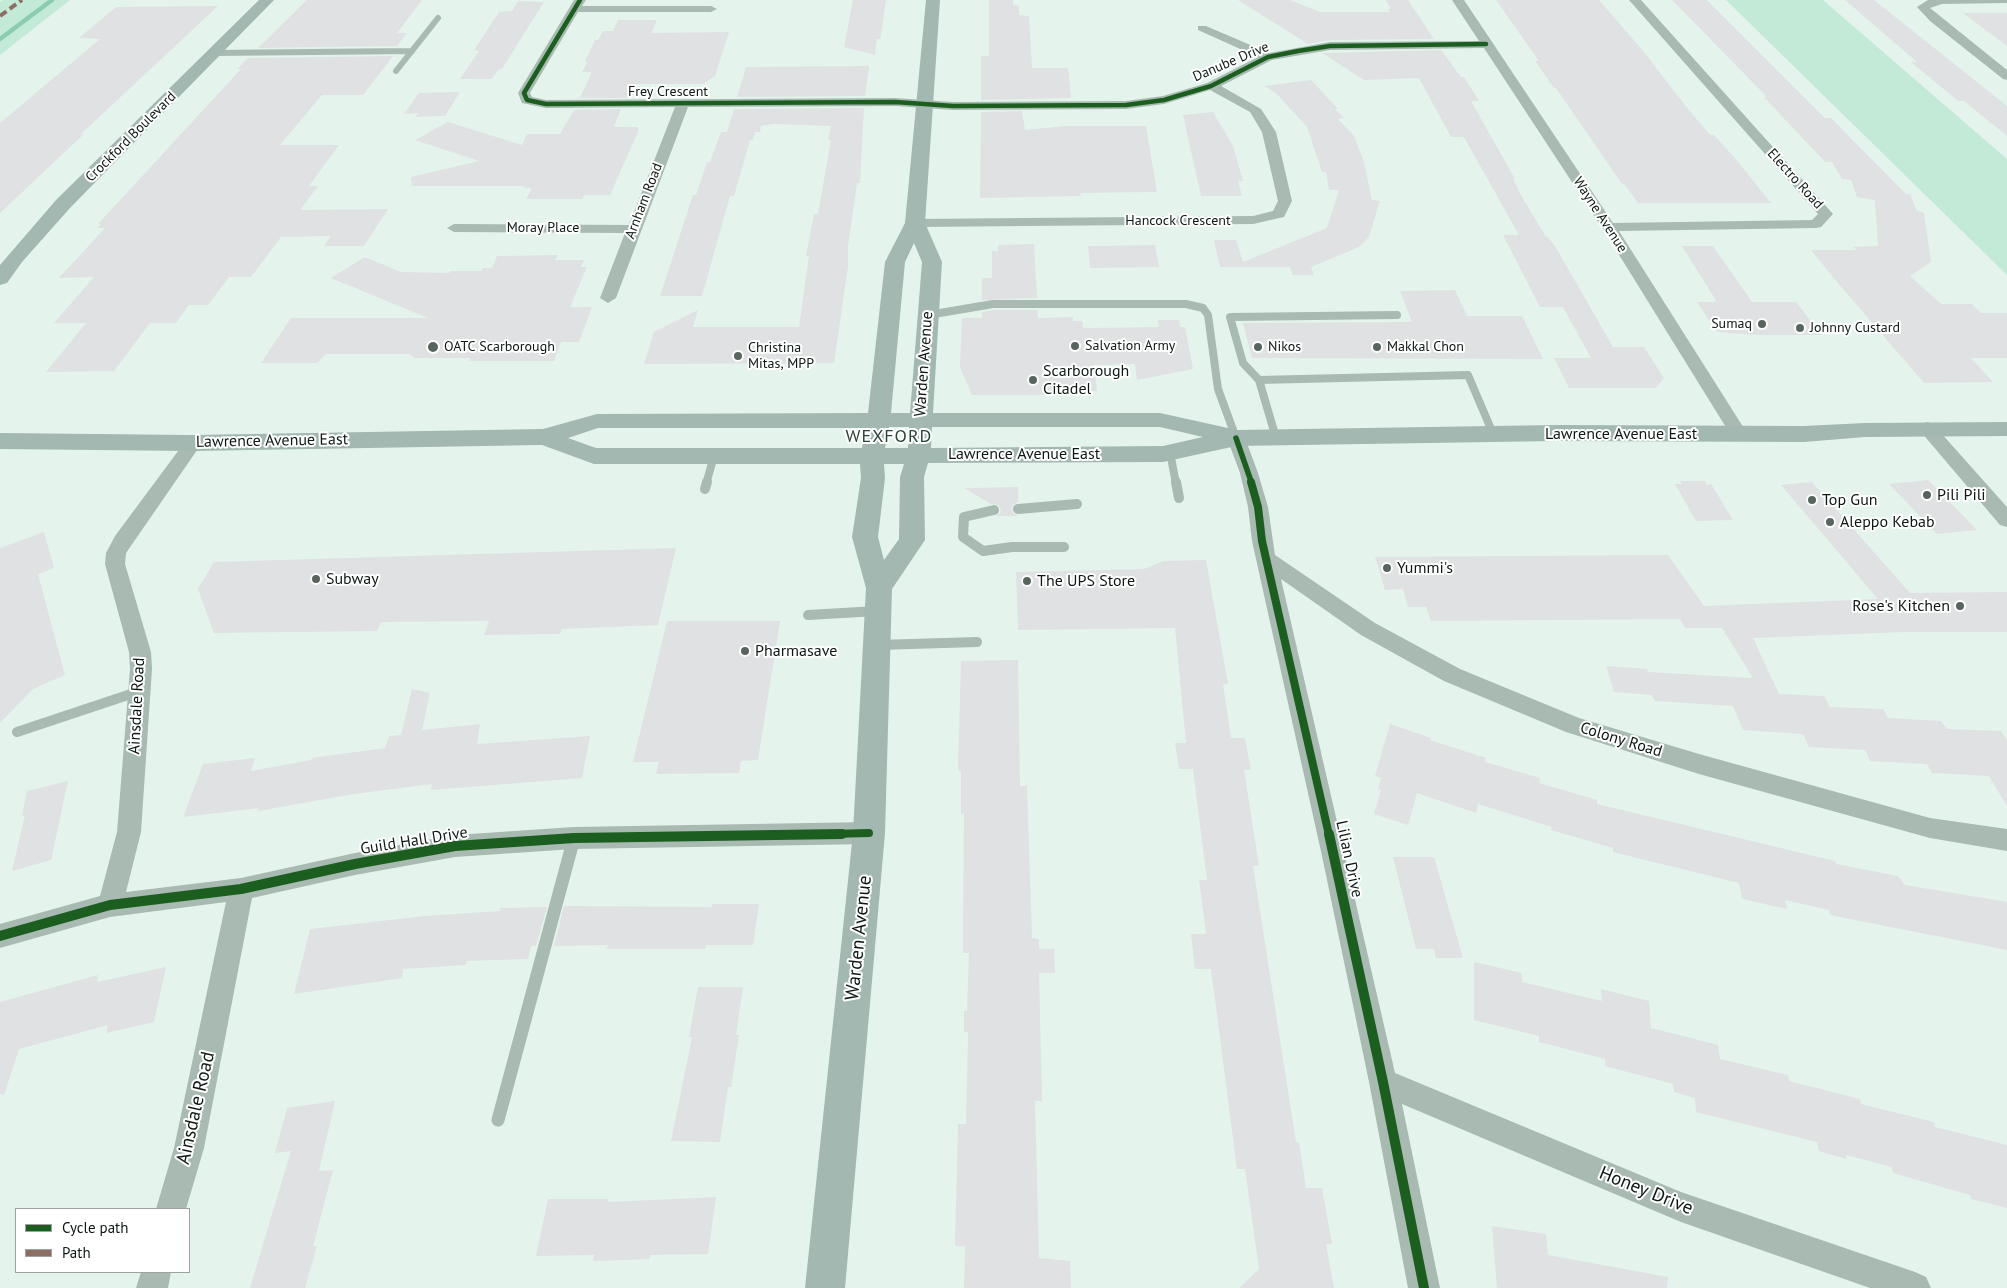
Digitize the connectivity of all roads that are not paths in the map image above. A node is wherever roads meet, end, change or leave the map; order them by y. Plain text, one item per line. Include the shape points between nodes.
1 (268, 0) edge
2 (934, 0) edge
3 (1458, 0) edge
4 (1635, 0) edge
5 (2007, 0) edge
6 (577, 4) edge
7 (711, 9) dead end
8 (438, 18) dead end
9 (1202, 28) dead end
10 (1486, 44) junction
11 (412, 51) junction
12 (214, 54) junction
13 (1268, 57) junction
14 (396, 72) dead end
15 (2007, 76) edge
16 (1211, 86) junction
17 (926, 104) junction
18 (682, 105) junction
19 (914, 223) junction
20 (1608, 227) junction
21 (454, 228) dead end
22 (633, 229) junction
23 (0, 279) edge
24 (608, 298) dead end
25 (1397, 315) dead end
26 (928, 316) junction
27 (1259, 380) junction
28 (876, 420) junction
29 (920, 420) junction
30 (1927, 428) junction
31 (2007, 429) edge
32 (1738, 433) junction
33 (1494, 436) junction
34 (544, 437) junction
35 (1236, 438) junction
36 (1276, 438) junction
37 (0, 440) edge
38 (194, 443) junction
39 (1170, 452) junction
40 (919, 455) junction
41 (714, 456) junction
42 (872, 456) junction
43 (705, 489) dead end
44 (1179, 498) dead end
45 (1076, 504) dead end
46 (1018, 509) dead end
47 (994, 510) dead end
48 (2007, 520) edge
49 (1064, 547) dead end
50 (1267, 559) junction
51 (879, 600) junction
52 (808, 615) dead end
53 (977, 642) dead end
54 (877, 645) junction
55 (140, 691) junction
56 (17, 732) dead end
57 (869, 833) junction
58 (574, 838) junction
59 (2007, 840) edge
60 (241, 889) junction
61 (110, 905) junction
62 (0, 936) edge
63 (1383, 1082) junction
64 (498, 1120) dead end
65 (171, 1208) edge
66 (156, 1273) edge
67 (152, 1288) edge
68 (825, 1288) edge
69 (1424, 1288) edge
70 (1915, 1288) edge

1 - 12 main road, Crockford Boulevard
2 - 17 main road, Warden Avenue
3 - 10 street, Wayne Avenue
4 - 20 street, Electro Road via 1826,214 1816,224
5 - 15 street via 1942,1 1923,7
6 - 7 street
6 - 18 street, Frey Crescent via 524,93 527,100 546,104
8 - 11 lane
9 - 13 street
10 - 13 street, Danube Drive via 1330,46
10 - 20 street, Wayne Avenue
11 - 12 lane
11 - 14 lane
12 - 23 main road, Crockford Boulevard via 63,204 14,258
13 - 16 street, Danube Drive
16 - 17 street, Danube Drive via 1164,100 1126,105
16 - 19 street, Hancock Crescent via 1255,109 1269,132 1285,201 1278,214 1253,220
17 - 18 street, Frey Crescent
17 - 19 main road, Warden Avenue
18 - 22 street, Arnham Road
19 - 26 main road, Warden Avenue via 932,262
19 - 28 main road, Warden Avenue via 895,262
20 - 32 street, Wayne Avenue
21 - 22 street, Moray Place
22 - 24 street, Arnham Road
25 - 27 lane via 1230,317 1243,363
26 - 29 main road, Warden Avenue
26 - 35 lane via 993,304 1186,304 1202,308 1208,315 1218,388
27 - 33 lane via 1468,375
27 - 36 lane
28 - 29 main road, Lawrence Avenue East
28 - 34 main road, Lawrence Avenue East via 597,421
28 - 42 main road, Warden Avenue
29 - 35 main road, Lawrence Avenue East via 1160,420
29 - 40 main road, Warden Avenue
30 - 31 main road, Lawrence Avenue East
30 - 32 main road, Lawrence Avenue East via 1804,434
30 - 48 street
32 - 33 main road, Lawrence Avenue East
33 - 36 main road, Lawrence Avenue East
34 - 38 main road, Lawrence Avenue East
34 - 41 main road, Lawrence Avenue East via 594,456
35 - 36 main road, Lawrence Avenue East
35 - 39 main road, Lawrence Avenue East
35 - 50 street, Lilian Drive via 1251,480
37 - 38 main road, Lawrence Avenue East
38 - 55 street, Ainsdale Road via 116,553 115,564 140,652
39 - 40 main road, Lawrence Avenue East
39 - 44 lane
40 - 42 main road, Lawrence Avenue East
40 - 51 main road, Warden Avenue via 912,477 912,540
41 - 42 main road, Lawrence Avenue East
41 - 43 lane
42 - 51 main road, Warden Avenue via 865,537
45 - 46 lane
47 - 49 lane via 964,517 963,537 983,551 1012,547
50 - 59 street, Colony Road via 1368,629 1444,671 1574,726 1930,828
50 - 63 street, Lilian Drive
51 - 52 lane
51 - 54 main road, Warden Avenue
53 - 54 lane
54 - 57 main road, Warden Avenue
55 - 56 lane
55 - 61 street, Ainsdale Road via 129,832
57 - 58 street, Guild Hall Drive
57 - 68 main road, Warden Avenue
58 - 60 street, Guild Hall Drive via 455,846
58 - 64 lane
60 - 61 street, Guild Hall Drive
60 - 65 street, Ainsdale Road via 206,1068
61 - 62 street, Guild Hall Drive
63 - 69 street, Lilian Drive
63 - 70 street, Honey Drive via 1681,1207
66 - 67 street

